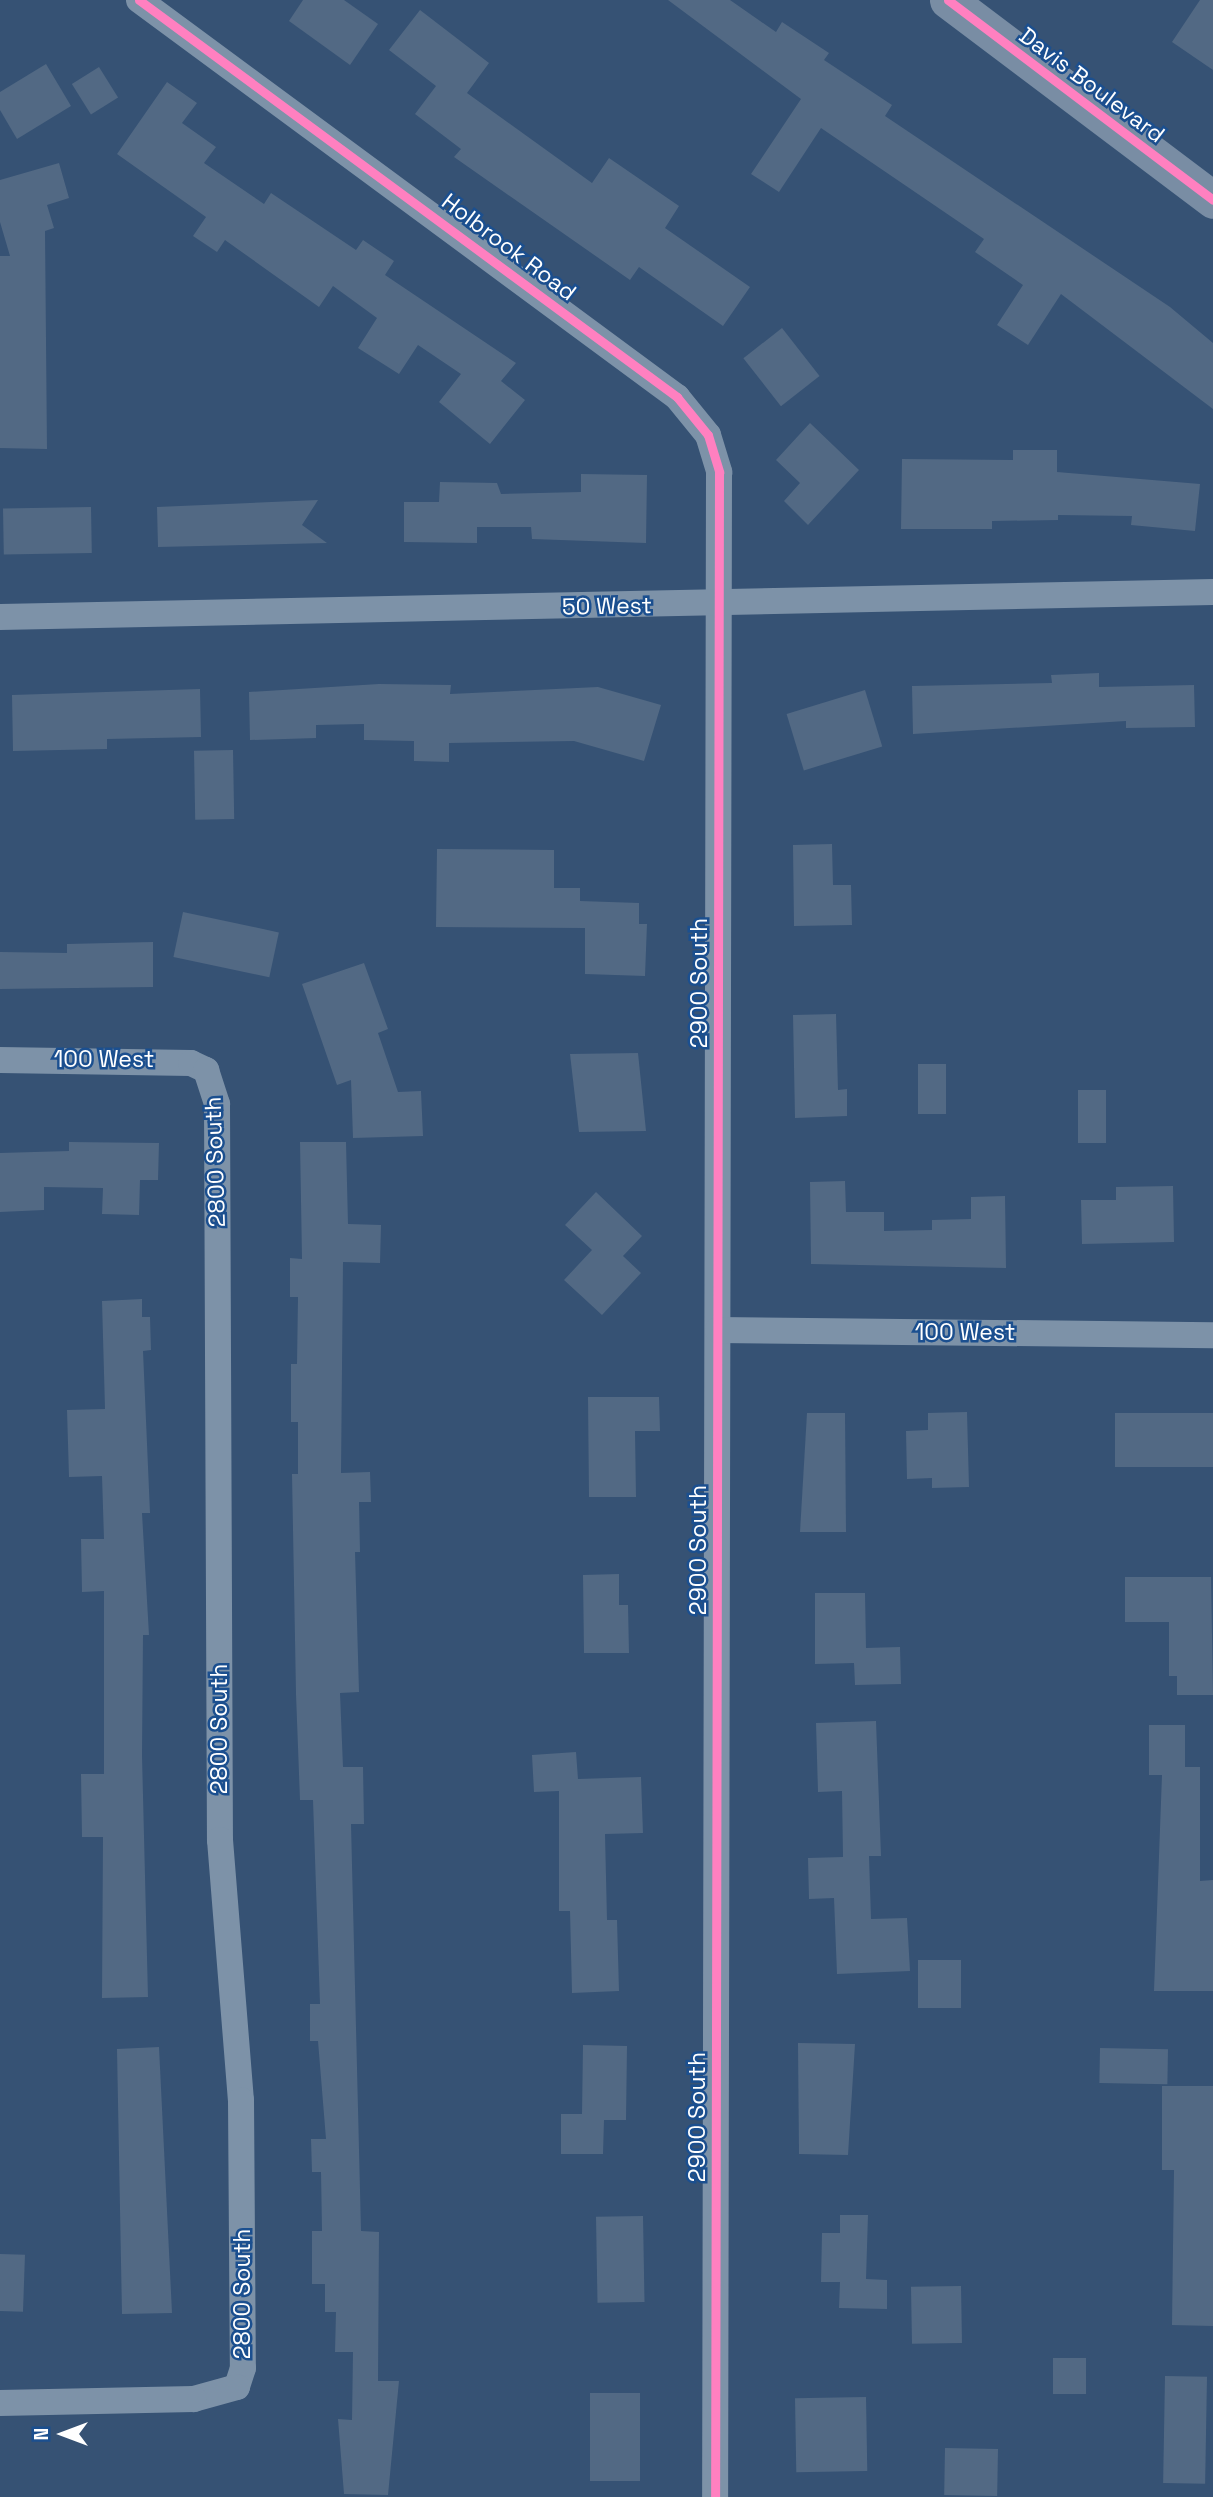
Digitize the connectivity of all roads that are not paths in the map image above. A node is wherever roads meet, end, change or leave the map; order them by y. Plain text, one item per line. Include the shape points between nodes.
1 (139, 0) edge
2 (948, 0) edge
3 (1213, 200) edge
4 (1213, 592) edge
5 (719, 603) junction
6 (0, 617) edge
7 (0, 1060) edge
8 (206, 1070) joint
9 (718, 1330) junction
10 (1213, 1335) edge
11 (0, 2403) edge
12 (715, 2497) edge

1 - 5 street, Holbrook Road via 689,407 708,435 719,472
2 - 3 street, Davis Boulevard
4 - 5 street, 50 West
5 - 6 street, 50 West
5 - 9 street, 2900 South
7 - 8 street, 100 West via 158,1059
8 - 11 street, 2800 South via 218,1122 220,1840 241,2100 243,2368 237,2387 179,2401
9 - 10 street, 100 West
9 - 12 street, 2900 South

